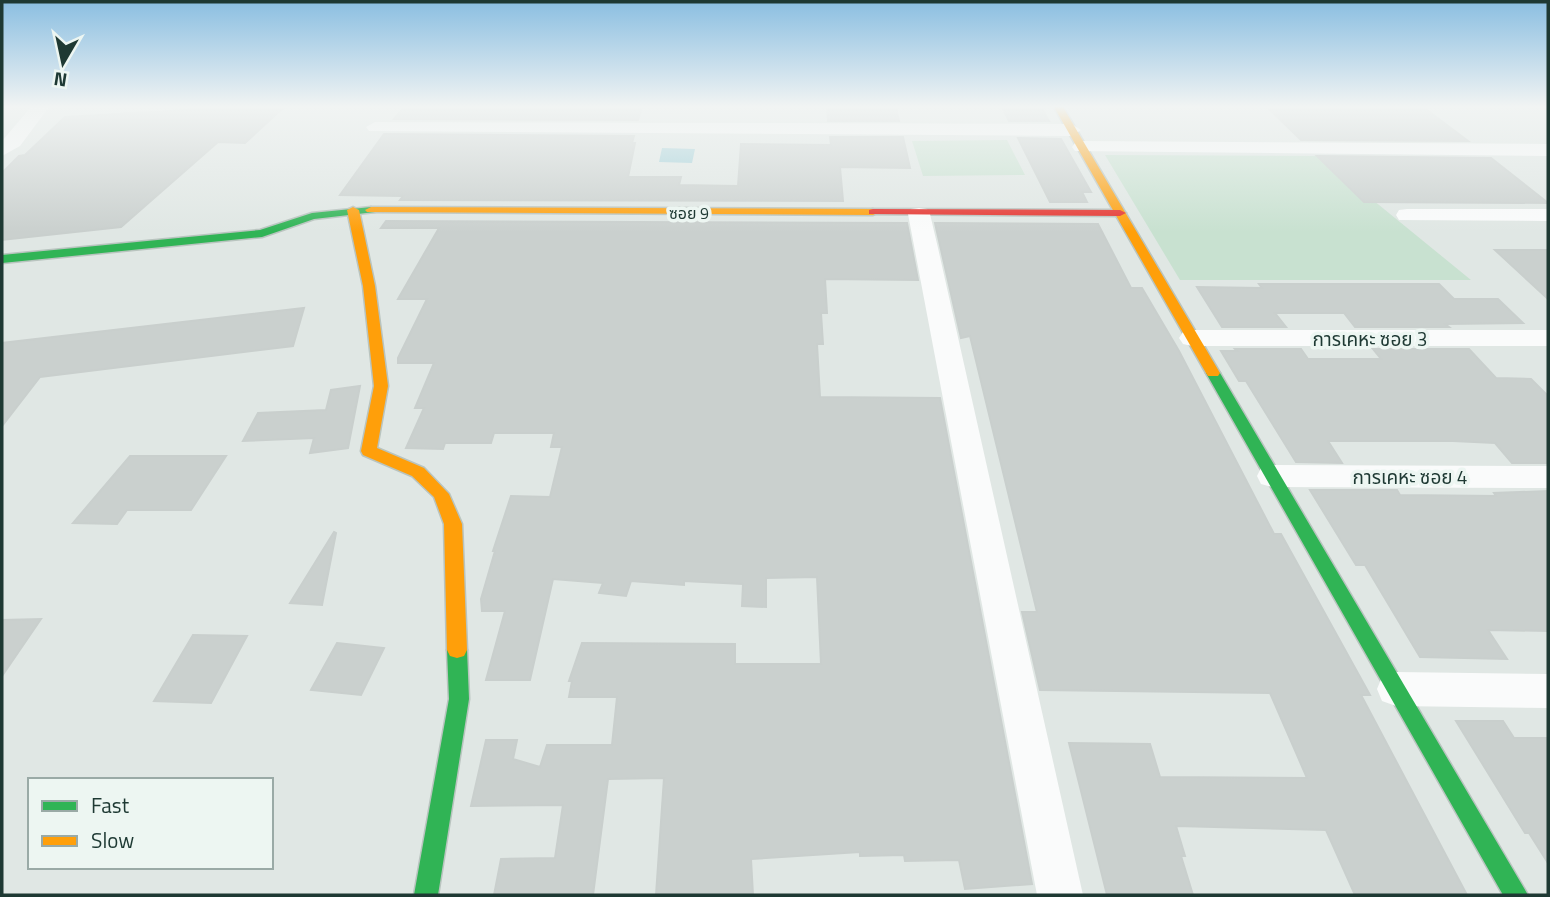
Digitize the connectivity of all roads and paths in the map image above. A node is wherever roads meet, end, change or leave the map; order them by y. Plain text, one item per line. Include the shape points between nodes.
1 (1083, 149) edge
2 (1282, 149) edge
3 (1528, 150) junction
4 (1548, 150) edge
5 (1548, 165) edge
6 (353, 210) junction
7 (1120, 213) junction
8 (919, 214) junction
9 (1407, 215) dead end
10 (1548, 215) edge
11 (2, 259) edge
12 (1192, 338) junction
13 (1548, 338) edge
14 (1272, 476) junction
15 (1548, 477) edge
16 (1396, 689) junction
17 (1548, 691) edge
18 (426, 895) edge
19 (1060, 895) edge
20 (1516, 895) edge

1 - 7 street
2 - 3 street
3 - 4 street
3 - 5 street
6 - 8 street, ซอย 9
6 - 11 street, ซอย 9 via 312,216 262,233
6 - 18 street via 369,286 381,386 369,451 418,472 440,494 453,524 459,699
7 - 8 street, ซอย 9
7 - 12 street
8 - 19 street
9 - 10 street
12 - 13 street, การเคหะ ซอย 3
12 - 14 street
14 - 15 street, การเคหะ ซอย 4
14 - 16 street
16 - 17 street
16 - 20 street

